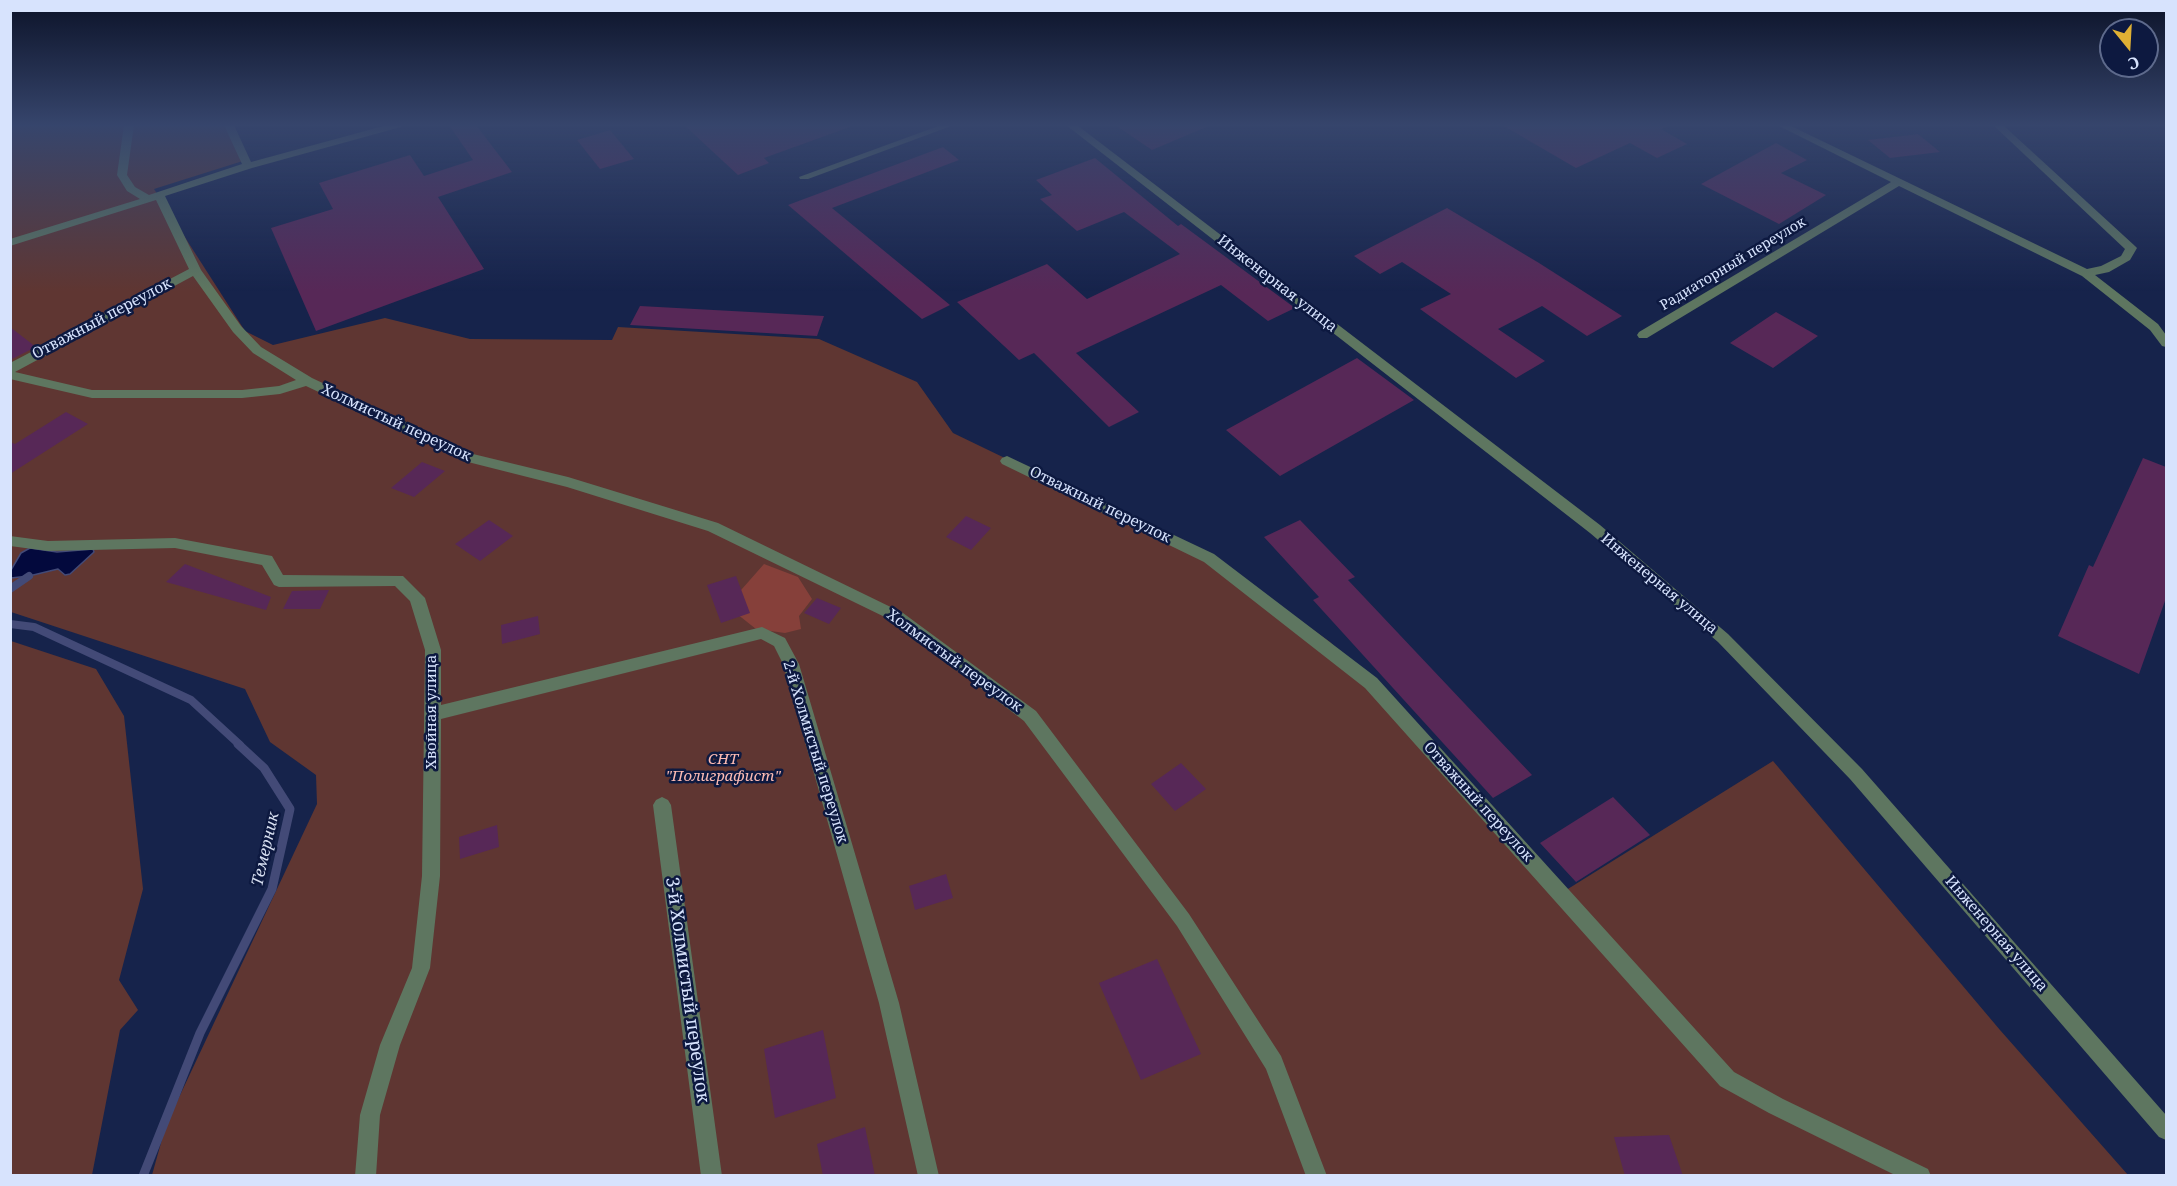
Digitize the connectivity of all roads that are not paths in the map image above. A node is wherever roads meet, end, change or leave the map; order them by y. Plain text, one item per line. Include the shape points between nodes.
1 (125, 180) edge
2 (204, 180) edge
3 (1144, 180) edge
4 (2058, 180) edge
5 (1900, 181) joint
6 (154, 197) junction
7 (10, 243) edge
8 (195, 270) junction
9 (2086, 273) junction
10 (1643, 335) dead end
11 (2166, 343) edge
12 (10, 369) edge
13 (10, 375) edge
14 (307, 381) junction
15 (1007, 461) dead end
16 (10, 542) edge
17 (432, 714) junction
18 (662, 806) dead end
19 (2166, 1130) edge
20 (364, 1176) edge
21 (712, 1176) edge
22 (929, 1176) edge
23 (1317, 1176) edge
24 (1921, 1176) edge

1 - 6 street via 130,189
2 - 6 street
3 - 19 street, Инженерная улица via 1594,529 1723,638 1856,774
4 - 9 street via 2131,248 2126,258
5 - 9 street
5 - 10 street, Радиаторный переулок
6 - 7 street
6 - 8 street, Холмистый переулок
8 - 12 street, Отважный переулок
8 - 14 street, Холмистый переулок via 257,350
9 - 11 street via 2154,327
13 - 14 street, Холмистый переулок via 92,394 242,394 280,390
14 - 23 street, Холмистый переулок via 469,458 568,482 713,527 898,617 1030,716 1183,920 1274,1063
15 - 24 street, Отважный переулок via 1209,558 1371,683 1727,1079
16 - 17 street, Хвойная улица via 48,546 175,543 267,560 279,581 398,580 417,598 433,650
17 - 20 street, Хвойная улица via 431,876 421,968 390,1045 370,1115
17 - 22 street, 2-й Холмистый переулок via 762,633 780,642 791,664 889,1003
18 - 21 street, 3-й Холмистый переулок

